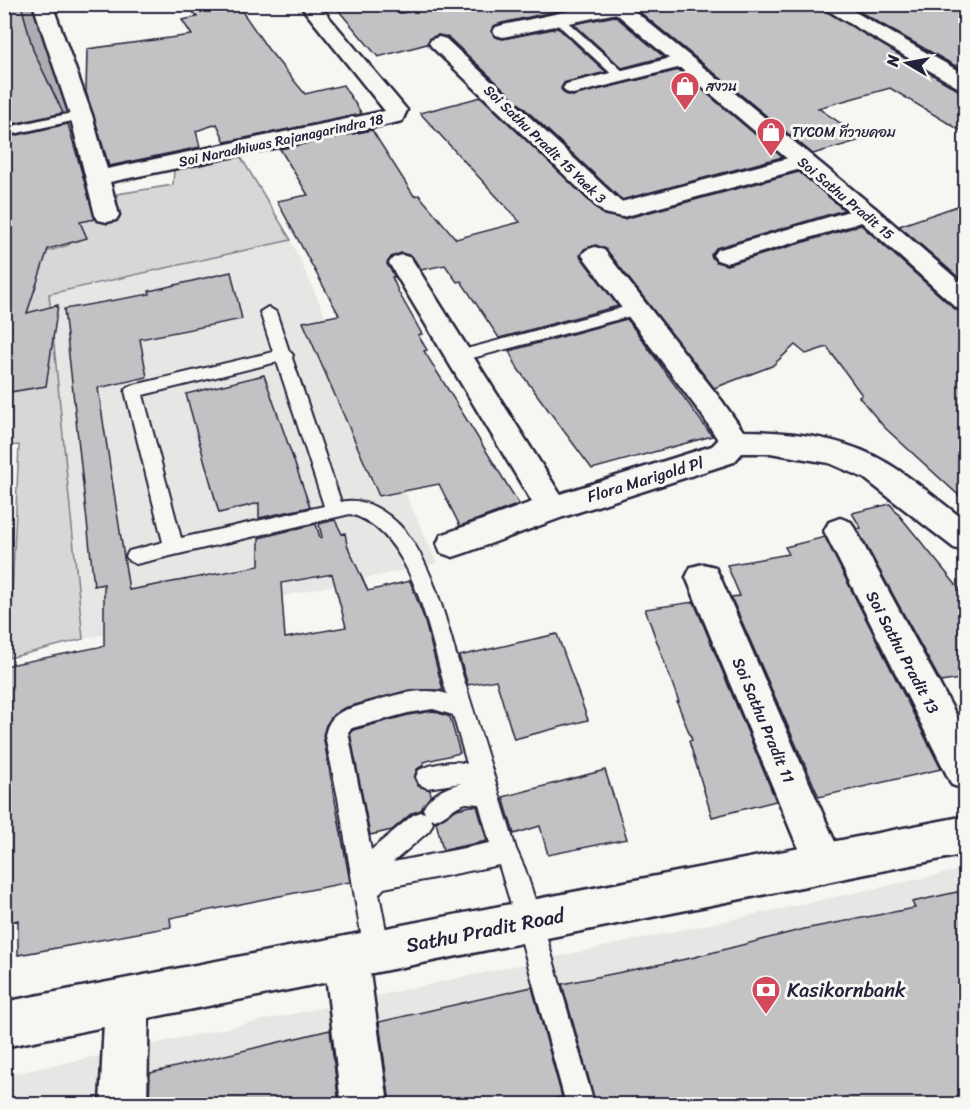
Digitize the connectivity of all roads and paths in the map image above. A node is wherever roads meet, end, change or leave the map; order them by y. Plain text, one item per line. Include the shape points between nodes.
1 (42, 4) edge
2 (308, 4) edge
3 (826, 4) edge
4 (615, 6) edge
5 (558, 19) junction
6 (503, 31) dead end
7 (439, 43) dead end
8 (683, 61) junction
9 (621, 76) junction
10 (966, 84) edge
11 (573, 88) dead end
12 (81, 115) junction
13 (4, 132) edge
14 (804, 161) junction
15 (97, 178) junction
16 (866, 213) junction
17 (107, 215) dead end
18 (595, 255) dead end
19 (726, 255) dead end
20 (402, 263) dead end
21 (966, 302) edge
22 (636, 309) junction
23 (268, 312) dead end
24 (285, 356) junction
25 (461, 356) junction
26 (734, 442) junction
27 (552, 508) junction
28 (334, 509) junction
29 (840, 531) dead end
30 (966, 539) edge
31 (453, 544) dead end
32 (174, 547) junction
33 (136, 556) dead end
34 (704, 577) dead end
35 (462, 708) junction
36 (966, 772) edge
37 (427, 777) dead end
38 (486, 787) junction
39 (966, 835) edge
40 (505, 852) junction
41 (824, 863) junction
42 (365, 881) junction
43 (529, 921) junction
44 (361, 954) junction
45 (127, 1001) junction
46 (4, 1025) edge
47 (123, 1104) edge
48 (365, 1104) edge
49 (580, 1104) edge

1 - 12 street
2 - 15 street, Soi Naradhiwas Rajanagarindra 18 via 396,110 394,116
3 - 10 street
4 - 5 street
4 - 8 street, Soi Sathu Pradit 15
5 - 6 street
5 - 9 lane
7 - 14 street, Soi Sathu Pradit 15 Yaek 3 via 613,208 623,210
8 - 9 street
8 - 14 street, Soi Sathu Pradit 15
9 - 11 street
12 - 13 lane
12 - 15 street
14 - 16 street, Soi Sathu Pradit 15
15 - 17 street
16 - 19 street
16 - 21 street, Soi Sathu Pradit 15
18 - 22 street
20 - 25 street
22 - 25 lane
22 - 26 street
23 - 24 lane
24 - 28 lane
24 - 32 lane via 134,391
25 - 27 street
26 - 27 street, Flora Marigold Pl via 723,454
26 - 30 street via 770,442 825,451 875,470
27 - 31 street, Flora Marigold Pl
28 - 32 lane
28 - 35 lane via 364,509 378,516 391,527 417,566
29 - 36 street, Soi Sathu Pradit 13
32 - 33 lane
34 - 41 street, Soi Sathu Pradit 11
35 - 38 lane
35 - 42 lane via 433,699 345,720 338,727 336,735 355,796
37 - 38 lane via 460,771
38 - 40 lane
38 - 42 lane via 459,793 428,816
39 - 41 street, Sathu Pradit Road
40 - 42 lane
40 - 43 lane
41 - 43 street, Sathu Pradit Road
42 - 44 lane
43 - 44 street, Sathu Pradit Road
43 - 49 lane
44 - 45 street, Sathu Pradit Road
44 - 48 street
45 - 46 street, Sathu Pradit Road
45 - 47 street

